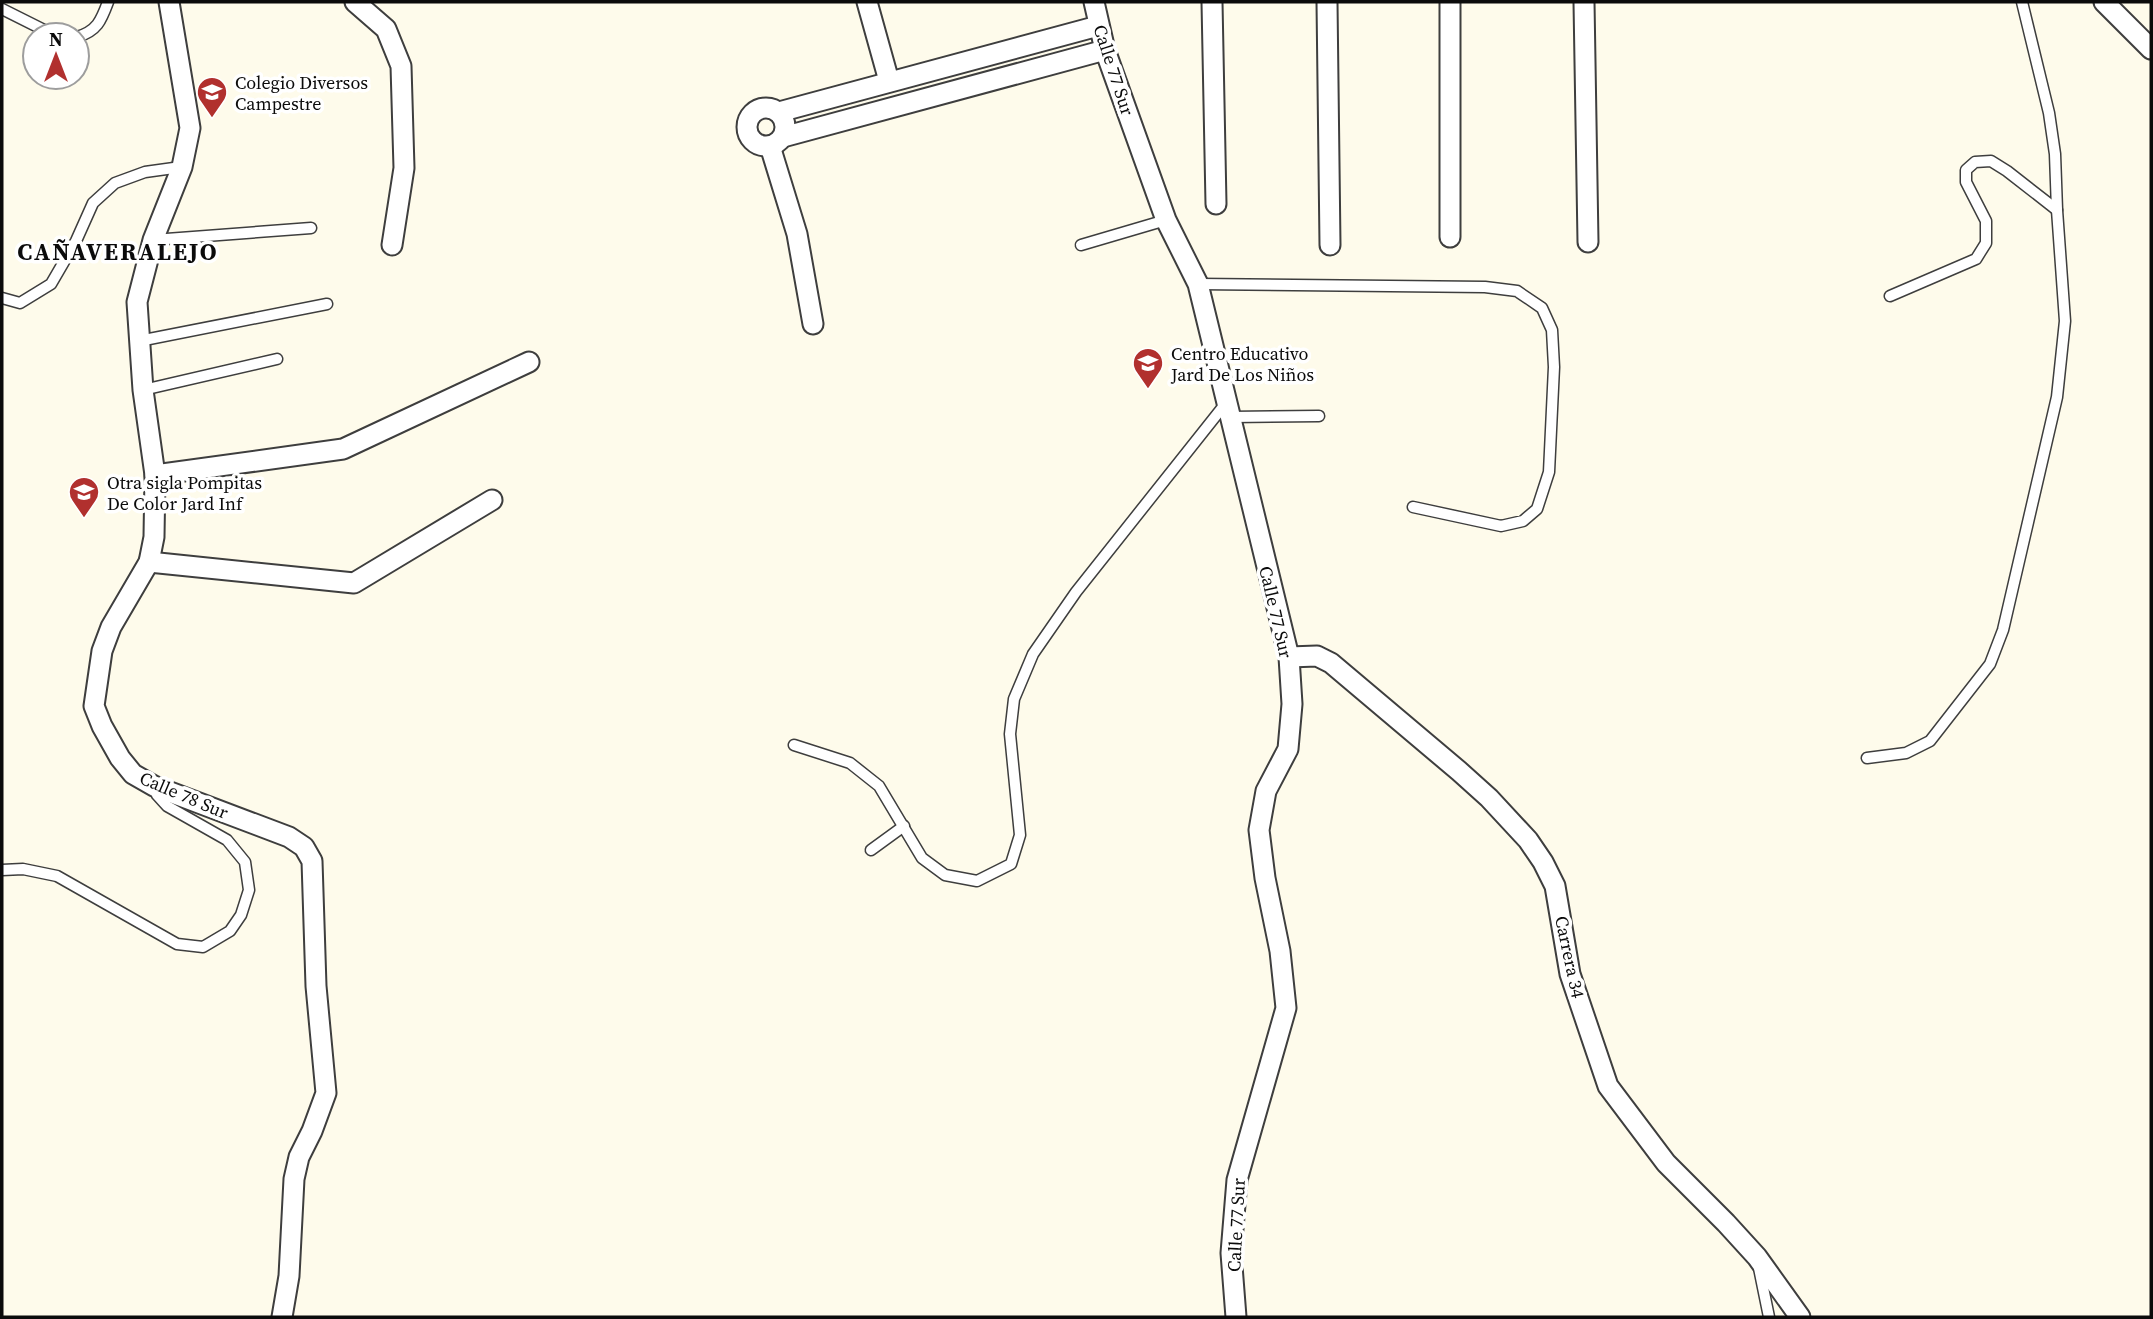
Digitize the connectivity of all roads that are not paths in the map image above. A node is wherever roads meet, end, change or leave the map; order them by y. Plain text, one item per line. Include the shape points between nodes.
1 (108, 2) edge
2 (169, 2) edge
3 (355, 2) edge
4 (867, 2) edge
5 (1094, 2) edge
6 (1212, 2) edge
7 (1327, 2) edge
8 (1450, 2) edge
9 (1584, 2) edge
10 (2022, 2) edge
11 (2104, 2) edge
12 (2, 9) edge
13 (26, 21) edge
14 (1098, 26) junction
15 (91, 32) edge
16 (2151, 49) edge
17 (1105, 50) junction
18 (889, 81) junction
19 (779, 112) junction
20 (777, 141) junction
21 (182, 167) junction
22 (1216, 204) dead end
23 (2057, 210) junction
24 (1166, 220) junction
25 (311, 228) dead end
26 (1450, 237) dead end
27 (153, 240) junction
28 (1588, 242) dead end
29 (392, 245) dead end
30 (1081, 245) dead end
31 (1331, 245) dead end
32 (1198, 284) junction
33 (1890, 296) dead end
34 (2, 298) edge
35 (327, 304) dead end
36 (813, 324) dead end
37 (138, 341) junction
38 (277, 359) dead end
39 (529, 362) dead end
40 (143, 390) junction
41 (1228, 410) junction
42 (1319, 416) dead end
43 (155, 475) junction
44 (492, 500) dead end
45 (1413, 507) dead end
46 (149, 562) junction
47 (1289, 657) junction
48 (794, 744) dead end
49 (1867, 758) dead end
50 (154, 786) junction
51 (904, 826) junction
52 (872, 850) dead end
53 (2, 870) edge
54 (1756, 1257) junction
55 (282, 1317) edge
56 (1236, 1317) edge
57 (1769, 1317) edge
58 (1800, 1317) edge

1 - 15 lane
2 - 21 street, Calle 78 Sur via 190,128
3 - 29 street via 386,29 401,66 404,168
4 - 18 street
5 - 14 street, Calle 77 Sur
6 - 22 street
7 - 31 street
8 - 26 street
9 - 28 street
10 - 23 lane via 2049,113
11 - 16 street
12 - 13 lane
14 - 17 street, Calle 77 Sur
14 - 18 street
17 - 20 street
17 - 24 street, Calle 77 Sur
18 - 19 street
19 - 20 street via 785,128
19 - 20 street via 760,108 747,122 752,140 761,145
20 - 36 street
21 - 27 street, Calle 78 Sur
21 - 34 lane via 145,172 115,183 93,203 51,284 20,303
23 - 33 lane via 2007,171 1991,162 1975,162 1966,170 1966,182 1986,221 1986,243 1976,259
23 - 49 lane via 2065,321 2057,397 2003,630 1990,664 1930,741 1906,752
24 - 30 lane
24 - 32 street, Calle 77 Sur
25 - 27 lane
27 - 37 street, Calle 78 Sur via 137,302
32 - 41 street, Calle 77 Sur
32 - 45 lane via 1485,287 1517,290 1542,308 1552,330 1554,367 1549,472 1537,509 1523,521 1501,526
35 - 37 lane
37 - 40 street, Calle 78 Sur
38 - 40 lane
39 - 43 street via 343,449
40 - 43 street, Calle 78 Sur
41 - 42 lane
41 - 47 street, Calle 77 Sur
41 - 51 lane via 1076,592 1033,654 1014,699 1010,734 1020,835 1011,864 977,881 945,875 922,859
43 - 46 street, Calle 78 Sur
44 - 46 street via 354,583
46 - 50 street, Calle 78 Sur via 102,651 94,706 120,758 132,774
47 - 54 street, Carrera 34 via 1317,656 1331,663 1459,771 1528,840 1555,886 1570,974 1608,1086 1666,1163
47 - 56 street, Calle 77 Sur via 1292,705 1288,749 1266,791 1259,830 1286,1007 1237,1180 1231,1253
48 - 51 lane via 850,763 878,786
50 - 53 lane via 167,806 227,840 245,862 249,890 241,915 230,932 204,947 177,944 57,876
50 - 55 street, Calle 78 Sur via 289,837 304,847 312,861 316,986 326,1093 294,1179
51 - 52 lane
54 - 57 lane
54 - 58 street, Carrera 34

